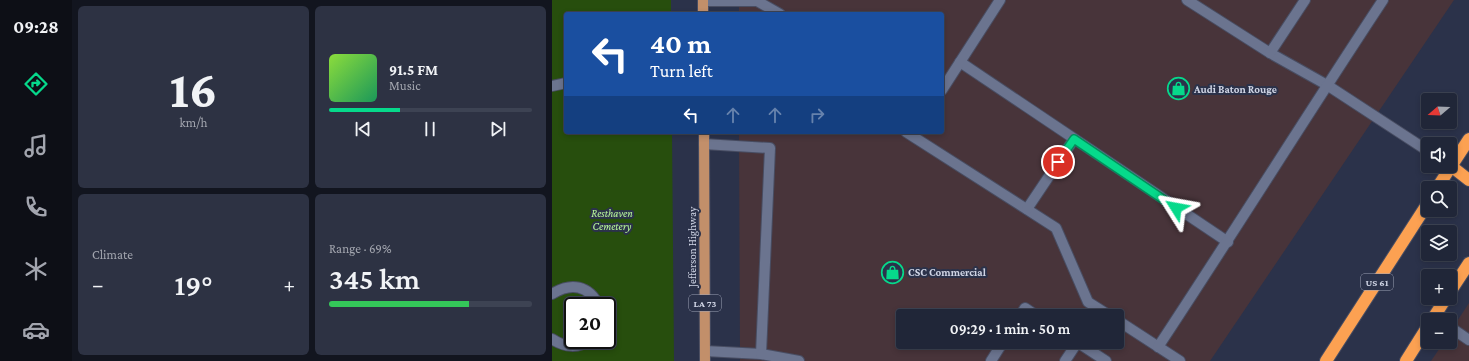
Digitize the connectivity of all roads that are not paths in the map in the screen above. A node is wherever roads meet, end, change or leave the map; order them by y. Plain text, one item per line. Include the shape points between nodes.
1 (703, 0) edge
2 (1000, 0) edge
3 (1187, 0) edge
4 (1305, 0) edge
5 (1383, 0) edge
6 (703, 12) edge
7 (776, 12) edge
8 (1270, 53) junction
9 (960, 62) junction
10 (564, 83) edge
11 (1327, 85) junction
12 (552, 86) edge
13 (944, 87) edge
14 (704, 134) edge
15 (913, 134) edge
16 (1074, 139) junction
17 (1469, 139) edge
18 (704, 144) junction
19 (1421, 146) edge
20 (1457, 157) edge
21 (1457, 171) edge
22 (1469, 180) edge
23 (1027, 210) junction
24 (1421, 214) edge
25 (1228, 242) junction
26 (1469, 263) edge
27 (1457, 281) edge
28 (552, 294) edge
29 (595, 297) edge
30 (1099, 309) edge
31 (1124, 325) edge
32 (1457, 332) edge
33 (552, 339) edge
34 (1421, 340) edge
35 (1469, 340) edge
36 (564, 345) edge
37 (1158, 347) junction
38 (998, 349) edge
39 (1073, 349) edge
40 (1088, 349) edge
41 (761, 354) junction
42 (705, 356) edge
43 (799, 361) edge
44 (990, 361) edge
45 (1065, 361) edge
46 (1106, 361) edge
47 (1180, 361) edge
48 (1326, 361) edge
49 (1406, 361) edge

1 - 6 main road
1 - 7 lane via 757,1
2 - 9 lane
3 - 8 lane
4 - 8 lane
5 - 11 lane
8 - 11 lane
9 - 13 lane
9 - 16 lane
10 - 12 lane
11 - 19 lane
11 - 25 lane
14 - 18 main road, Jefferson Highway / LA 73
15 - 23 lane
16 - 23 lane
16 - 25 lane
17 - 20 highway
18 - 41 lane via 770,148
18 - 42 main road, Jefferson Highway / LA 73
21 - 22 highway
23 - 30 lane via 1056,228 1088,302
24 - 48 highway, US 61
25 - 37 lane
26 - 27 highway
28 - 29 lane via 569,286 579,287
31 - 37 lane
32 - 35 lane
33 - 36 lane
34 - 49 highway
37 - 47 lane
38 - 44 lane
39 - 45 lane
40 - 46 lane
41 - 42 lane
41 - 43 lane

